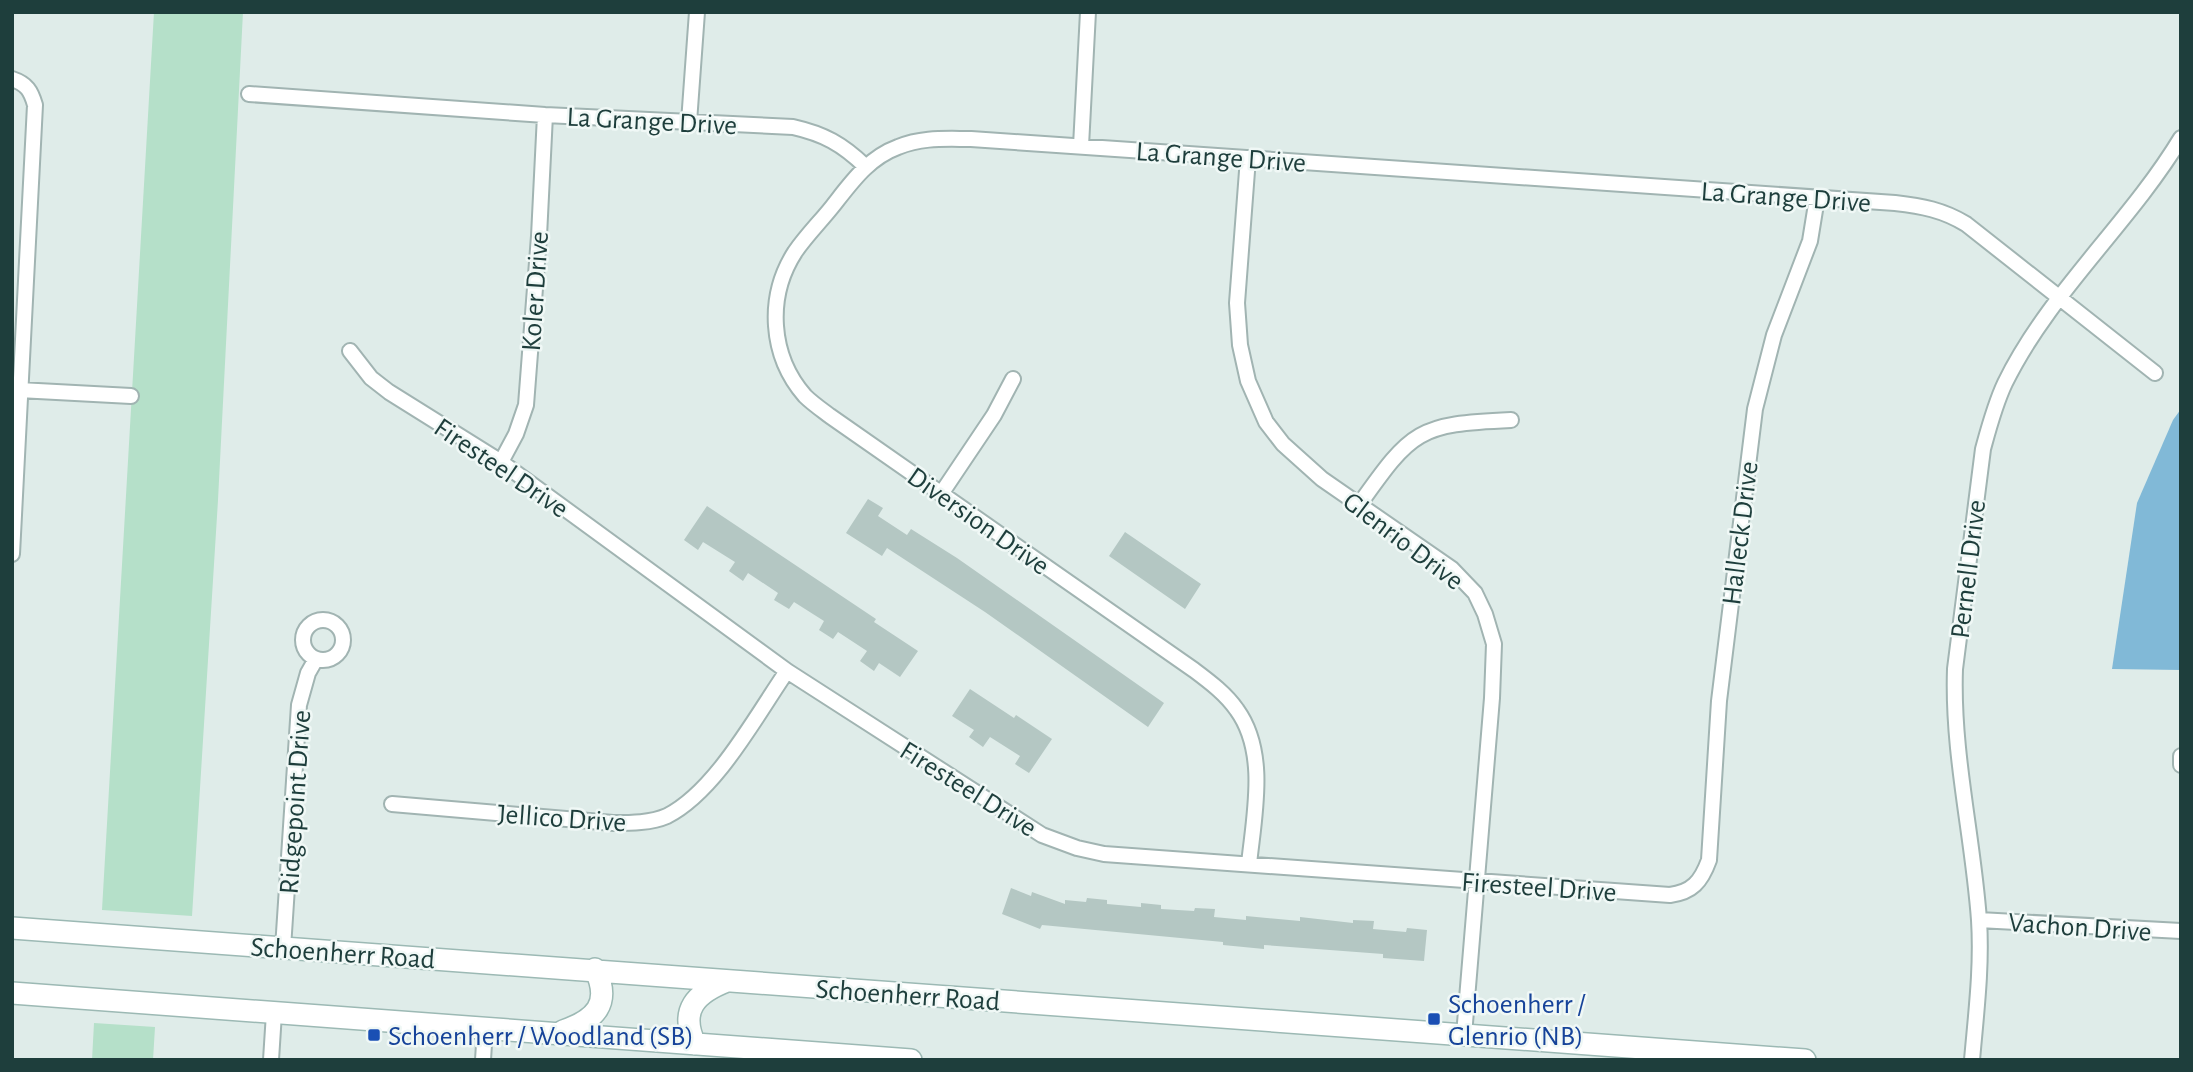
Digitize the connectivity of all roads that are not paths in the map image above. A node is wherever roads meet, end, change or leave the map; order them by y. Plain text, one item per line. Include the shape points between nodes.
1 (697, 12) edge
2 (1087, 12) edge
3 (12, 79) edge
4 (249, 94) dead end
5 (545, 115) junction
6 (689, 122) junction
7 (2181, 138) edge
8 (1081, 146) junction
9 (1248, 158) junction
10 (865, 166) junction
11 (1817, 198) junction
12 (2062, 297) junction
13 (350, 351) dead end
14 (2155, 373) dead end
15 (1013, 379) dead end
16 (19, 390) junction
17 (131, 396) dead end
18 (1511, 420) dead end
19 (501, 462) junction
20 (941, 494) junction
21 (1359, 505) junction
22 (12, 554) edge
23 (316, 659) dead end
24 (787, 671) junction
25 (2181, 756) edge
26 (2181, 765) edge
27 (392, 804) dead end
28 (1248, 864) junction
29 (1704, 875) joint
30 (1477, 881) junction
31 (1979, 920) junction
32 (12, 928) edge
33 (2181, 931) edge
34 (284, 948) junction
35 (595, 970) junction
36 (729, 980) junction
37 (12, 993) edge
38 (274, 1013) junction
39 (485, 1028) junction
40 (558, 1033) junction
41 (1464, 1035) junction
42 (695, 1044) junction
43 (1621, 1053) edge
44 (1757, 1058) edge
45 (271, 1060) edge
46 (483, 1060) edge
47 (911, 1060) edge
48 (1805, 1060) edge
49 (1972, 1060) edge

1 - 6 street
2 - 8 street
3 - 16 street via 31,90 35,105
4 - 5 street, La Grange Drive
5 - 6 street, La Grange Drive
5 - 19 street, Koler Drive via 526,405
6 - 10 street, La Grange Drive via 817,132
7 - 12 street, Pernell Drive
8 - 9 street, La Grange Drive
8 - 10 street, La Grange Drive via 924,138
9 - 11 street, La Grange Drive
9 - 21 street, Glenrio Drive via 1237,303 1248,381 1266,422 1283,444
10 - 20 street, Diversion Drive via 794,253 775,305 776,331 789,373 806,397
11 - 12 street, La Grange Drive via 1895,203 1948,213
11 - 29 street, Halleck Drive via 1810,241 1774,335 1755,409 1719,701 1711,843
12 - 14 street, La Grange Drive
12 - 31 street, Pernell Drive via 2004,384 1983,449 1972,530 1954,695
13 - 19 street, Firesteel Drive via 389,392
15 - 20 street via 995,415
16 - 17 street
16 - 22 street
18 - 21 street via 1450,424 1414,438
19 - 24 street, Firesteel Drive
20 - 28 street, Diversion Drive via 1194,670 1239,712 1256,764
21 - 30 street, Glenrio Drive via 1452,569 1475,593 1485,614 1494,644
23 - 34 street, Ridgepoint Drive via 299,705
24 - 27 street, Jellico Drive via 693,800 665,817 613,823
24 - 28 street, Firesteel Drive via 1042,835 1104,854
25 - 26 street
28 - 30 street, Firesteel Drive
29 - 30 street, Firesteel Drive via 1688,891 1670,895
30 - 41 street, Glenrio Drive
31 - 33 street, Vachon Drive
31 - 49 street, Pernell Drive
32 - 34 main road, Schoenherr Road
34 - 35 main road, Schoenherr Road
35 - 36 main road, Schoenherr Road
35 - 40 main road via 602,990 597,1011 578,1026
36 - 41 main road, Schoenherr Road
36 - 42 main road via 701,993 694,1002 689,1024
37 - 38 main road
38 - 39 main road
38 - 45 street
39 - 40 main road
39 - 46 street
40 - 42 main road
41 - 43 main road, Schoenherr Road
42 - 47 main road
43 - 44 main road, Schoenherr Road
44 - 48 main road, Schoenherr Road

